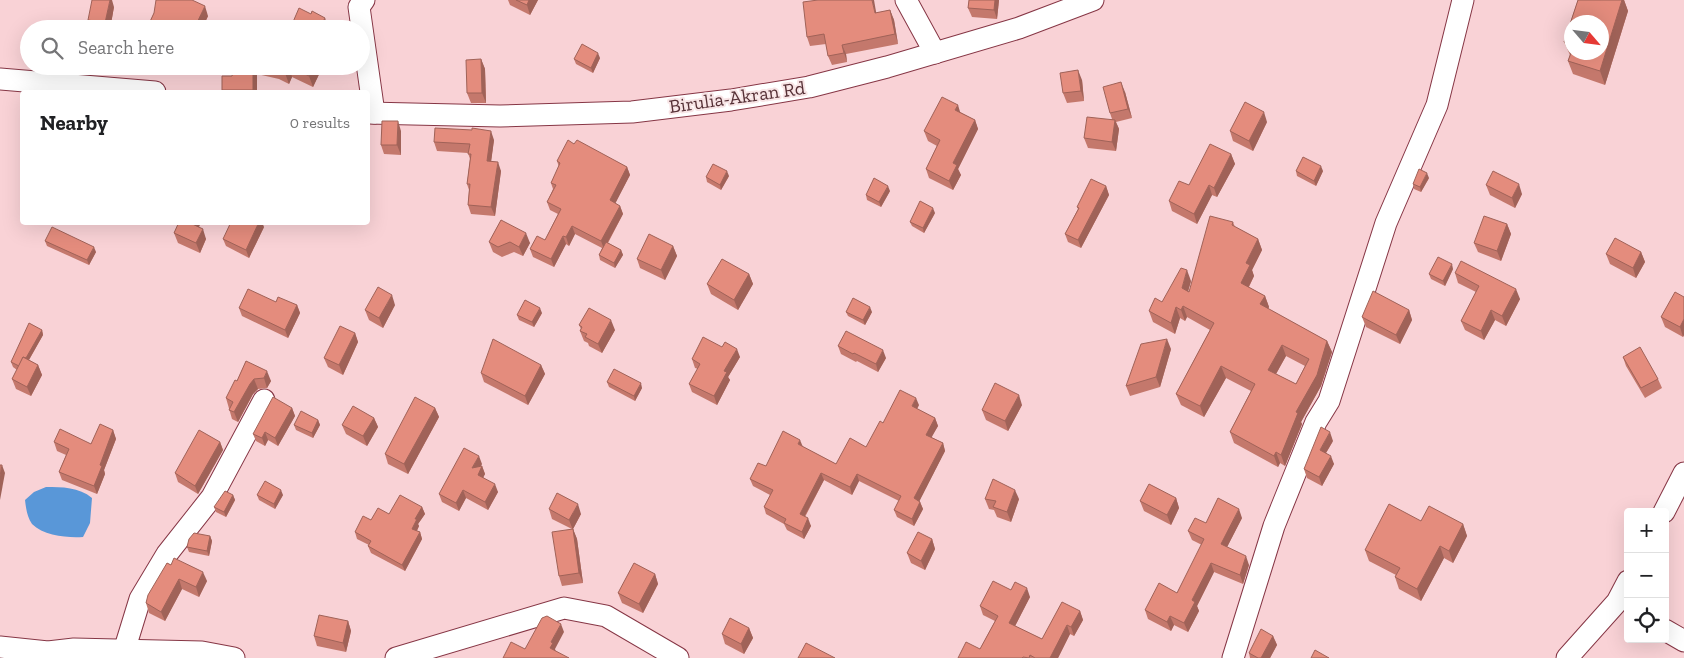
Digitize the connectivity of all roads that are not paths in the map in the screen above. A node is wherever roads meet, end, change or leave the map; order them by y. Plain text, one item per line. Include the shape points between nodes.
1 (364, 0) edge
2 (906, 0) edge
3 (1093, 0) edge
4 (1463, 0) edge
5 (360, 20) edge
6 (935, 53) junction
7 (367, 75) edge
8 (0, 80) edge
9 (129, 90) edge
10 (368, 90) edge
11 (371, 113) edge
12 (264, 400) dead end
13 (1684, 473) edge
14 (1666, 508) edge
15 (1622, 605) edge
16 (1669, 632) edge
17 (1684, 641) edge
18 (0, 647) edge
19 (124, 650) junction
20 (234, 658) edge
21 (396, 658) edge
22 (678, 658) edge
23 (1233, 658) edge
24 (1567, 658) edge

1 - 5 street via 359,7
2 - 6 street
3 - 6 street, Birulia-Akran Rd via 1019,28
4 - 23 street via 1437,105 1386,223 1329,400 1316,422 1274,526
6 - 11 street, Birulia-Akran Rd via 809,87 632,112 500,116
7 - 10 street
8 - 9 street
12 - 19 street via 212,497 167,554 140,598
13 - 14 street
15 - 24 street
16 - 17 street
18 - 19 street via 48,652
19 - 20 street via 202,652
21 - 22 street via 564,608 606,616

